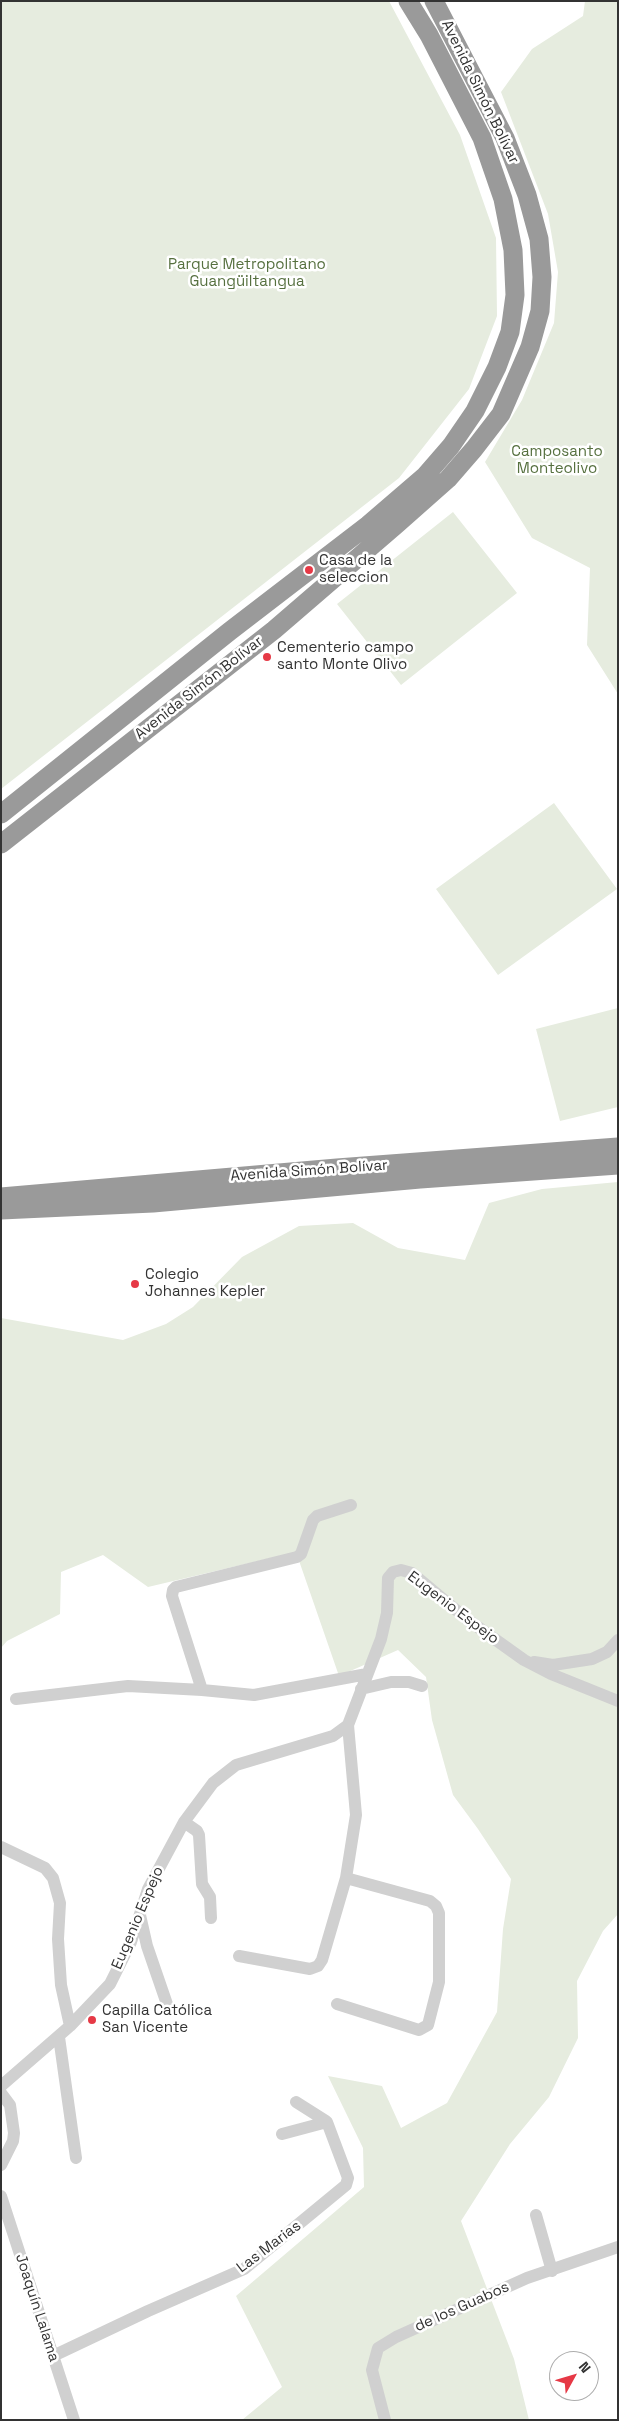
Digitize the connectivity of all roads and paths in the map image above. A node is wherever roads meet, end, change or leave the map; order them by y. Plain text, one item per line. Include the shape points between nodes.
1 (408, 1) edge
2 (434, 1) edge
3 (154, 693) junction
4 (170, 712) junction
5 (1, 814) edge
6 (1, 844) edge
7 (618, 1147) edge
8 (618, 1165) edge
9 (1, 1197) edge
10 (1, 1210) edge
11 (351, 1505) dead end
12 (618, 1640) edge
13 (524, 1660) junction
14 (367, 1674) junction
15 (422, 1686) dead end
16 (361, 1689) junction
17 (202, 1690) junction
18 (16, 1699) dead end
19 (618, 1702) edge
20 (348, 1725) junction
21 (184, 1822) junction
22 (1, 1847) edge
23 (346, 1878) junction
24 (140, 1915) junction
25 (212, 1918) dead end
26 (240, 1956) dead end
27 (337, 2004) dead end
28 (168, 2007) dead end
29 (70, 2026) junction
30 (59, 2036) junction
31 (1, 2086) edge
32 (1, 2093) edge
33 (296, 2102) dead end
34 (326, 2121) junction
35 (282, 2134) dead end
36 (76, 2158) dead end
37 (1, 2165) edge
38 (1, 2196) edge
39 (536, 2215) dead end
40 (618, 2247) edge
41 (552, 2270) junction
42 (53, 2356) junction
43 (74, 2420) edge
44 (385, 2420) edge

1 - 3 highway, Avenida Simón Bolívar via 482,138 503,199 515,270 510,332 475,411 425,476 368,525
2 - 4 highway, Avenida Simón Bolívar via 505,138 527,195 539,239 542,277 540,311 530,347 501,414 448,479 274,630
3 - 4 highway
3 - 5 highway, Avenida Simón Bolívar
4 - 6 highway, Avenida Simón Bolívar
7 - 9 highway, Avenida Simón Bolívar
8 - 10 highway, Avenida Simón Bolívar via 153,1203
11 - 17 street via 318,1516 301,1554 297,1556 176,1586 172,1596
12 - 13 street via 607,1652 592,1660 553,1665
13 - 14 street, Eugenio Espejo via 468,1620 412,1573 401,1570 388,1578 387,1613
13 - 19 street, Eugenio Espejo
14 - 16 street, Eugenio Espejo
14 - 17 street via 254,1696
15 - 16 street via 391,1682
16 - 20 street, Eugenio Espejo
17 - 18 street via 128,1686
20 - 21 street, Eugenio Espejo via 333,1736 236,1765 213,1783
20 - 23 street via 356,1815
21 - 24 street, Eugenio Espejo via 148,1889
21 - 25 street via 199,1832 202,1884 210,1897
22 - 29 street via 45,1868 53,1878 60,1903 61,1985
23 - 26 street via 318,1966 310,1969
23 - 27 street via 430,1901 436,1906 439,1913 439,1982 428,2025 419,2030
24 - 28 street
24 - 29 street, Eugenio Espejo via 131,1942 110,1984
29 - 30 street, Eugenio Espejo
30 - 31 street, Eugenio Espejo
30 - 36 street
32 - 37 street via 10,2105 14,2132
33 - 34 street
34 - 35 street
34 - 42 street, Las Marias via 348,2178 346,2185 244,2269
38 - 42 street, Joaquín Lalama
39 - 41 street
40 - 41 street, de los Guabos
41 - 44 street, de los Guabos via 450,2312 378,2348 372,2370
42 - 43 street, Joaquín Lalama

